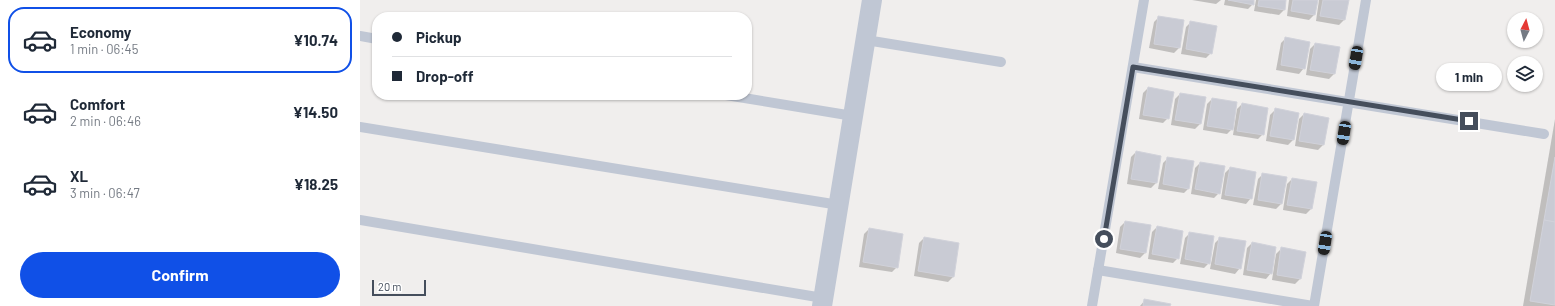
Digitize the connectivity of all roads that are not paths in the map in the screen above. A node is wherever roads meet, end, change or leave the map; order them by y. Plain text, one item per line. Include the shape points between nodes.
1 (872, 0) edge
2 (1144, 0) edge
3 (1366, 0) edge
4 (360, 36) edge
5 (372, 37) edge
6 (866, 40) junction
7 (1001, 62) dead end
8 (1133, 67) junction
9 (752, 99) edge
10 (1349, 102) junction
11 (853, 116) junction
12 (360, 127) edge
13 (1544, 134) dead end
14 (839, 205) junction
15 (360, 220) edge
16 (1098, 270) junction
17 (823, 302) edge
18 (1092, 306) edge
19 (1314, 306) edge

1 - 6 street
2 - 8 lane
3 - 10 lane
4 - 5 lane
6 - 7 lane
6 - 11 street
8 - 10 lane
8 - 16 lane
9 - 11 lane
10 - 13 lane
10 - 19 lane
11 - 14 street
12 - 14 lane
14 - 17 street
15 - 17 lane
16 - 18 lane
16 - 19 lane

